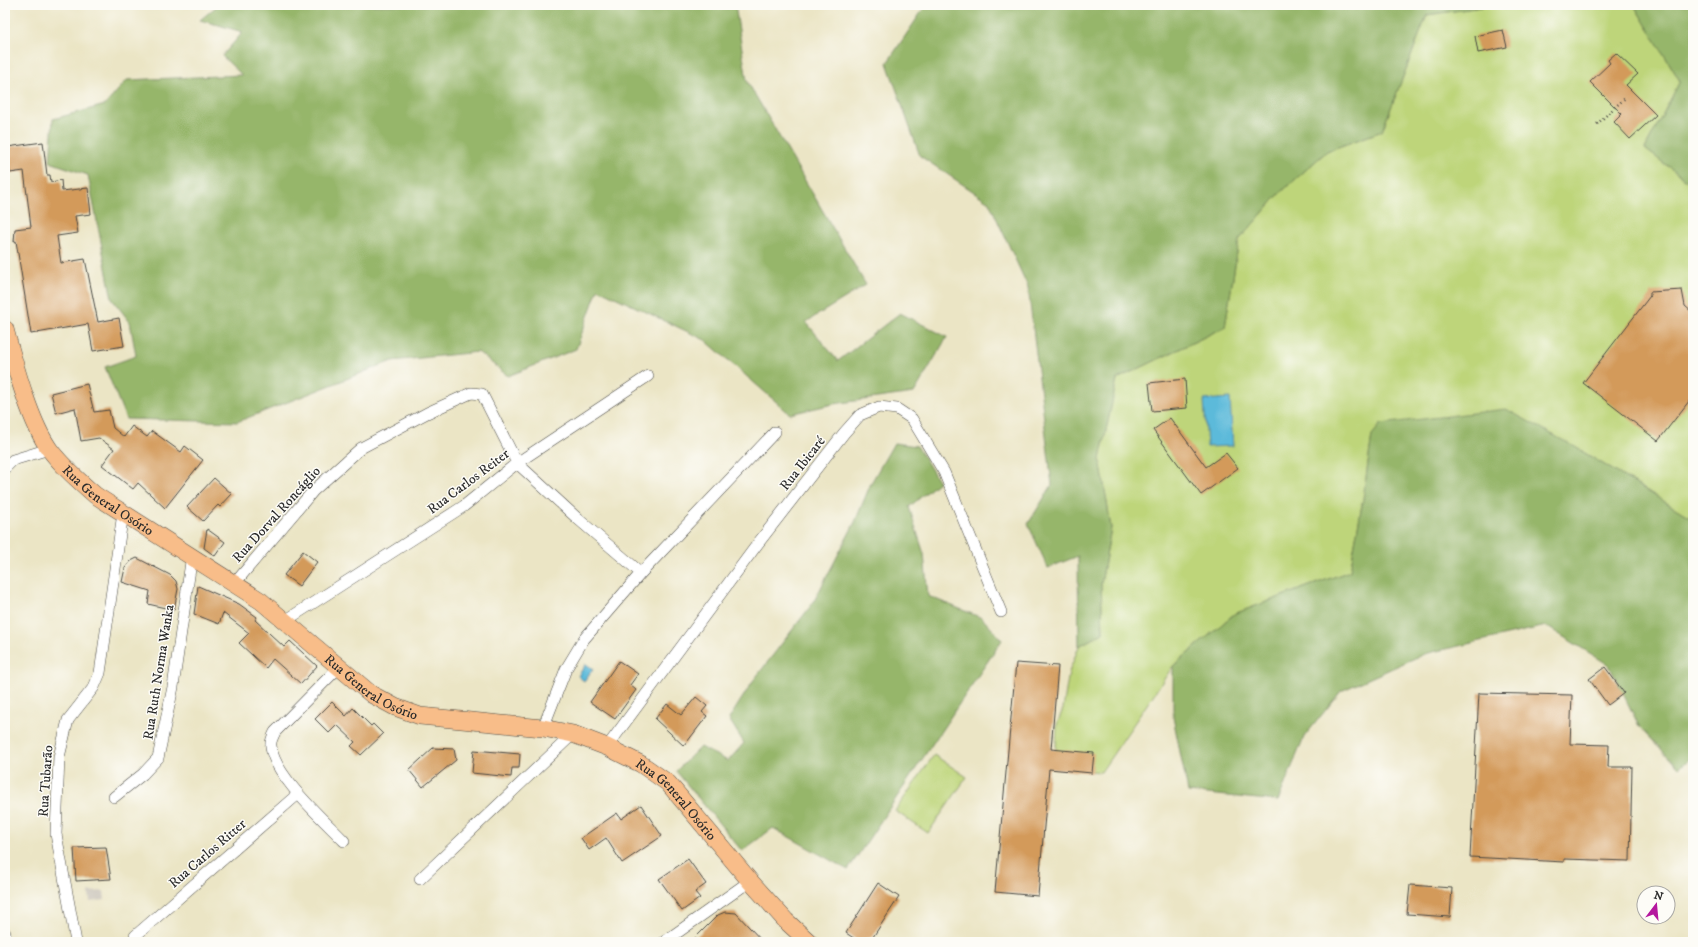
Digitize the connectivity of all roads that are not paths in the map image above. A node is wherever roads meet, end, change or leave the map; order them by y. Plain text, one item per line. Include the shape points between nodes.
1 (5, 329) edge
2 (648, 376) dead end
3 (775, 432) dead end
4 (49, 449) junction
5 (517, 463) junction
6 (5, 468) edge
7 (123, 513) junction
8 (192, 555) junction
9 (641, 573) junction
10 (235, 583) junction
11 (1001, 612) dead end
12 (285, 621) junction
13 (339, 667) junction
14 (543, 728) junction
15 (573, 734) junction
16 (607, 747) junction
17 (298, 794) junction
18 (114, 797) dead end
19 (344, 841) dead end
20 (420, 879) dead end
21 (750, 881) junction
22 (5, 933) edge
23 (136, 936) dead end
24 (7, 942) edge
25 (76, 942) edge
26 (664, 942) edge
27 (809, 942) edge

1 - 4 main road, Rua General Osório via 24,391
2 - 5 street, Rua Carlos Reiter
3 - 9 street
4 - 6 street via 13,460
4 - 7 main road, Rua General Osório via 71,474
5 - 9 street
5 - 10 street, Rua Dorval Roncáglio via 482,394 471,393 361,448 313,491
5 - 12 street, Rua Carlos Reiter via 464,506
7 - 8 main road, Rua General Osório
7 - 25 street, Rua Tubarão via 100,673 94,687 68,720 59,757 56,834
8 - 10 main road, Rua General Osório
8 - 18 street, Rua Ruth Norma Wanka via 173,687 158,758 143,774
9 - 14 street via 584,639 566,669
10 - 12 main road, Rua General Osório
11 - 16 street, Rua Ibicaré via 944,472 912,419 896,409 879,407 860,415 844,432
12 - 13 main road, Rua General Osório
13 - 14 main road, Rua General Osório via 371,694 395,707 420,716
13 - 17 street via 275,732 270,745 273,758
14 - 15 main road, Rua General Osório
15 - 16 main road, Rua General Osório
15 - 20 street
16 - 21 main road, Rua General Osório via 641,764 668,783
17 - 19 street
17 - 23 street, Rua Carlos Ritter
21 - 26 street
21 - 27 main road, Rua General Osório
22 - 24 street

